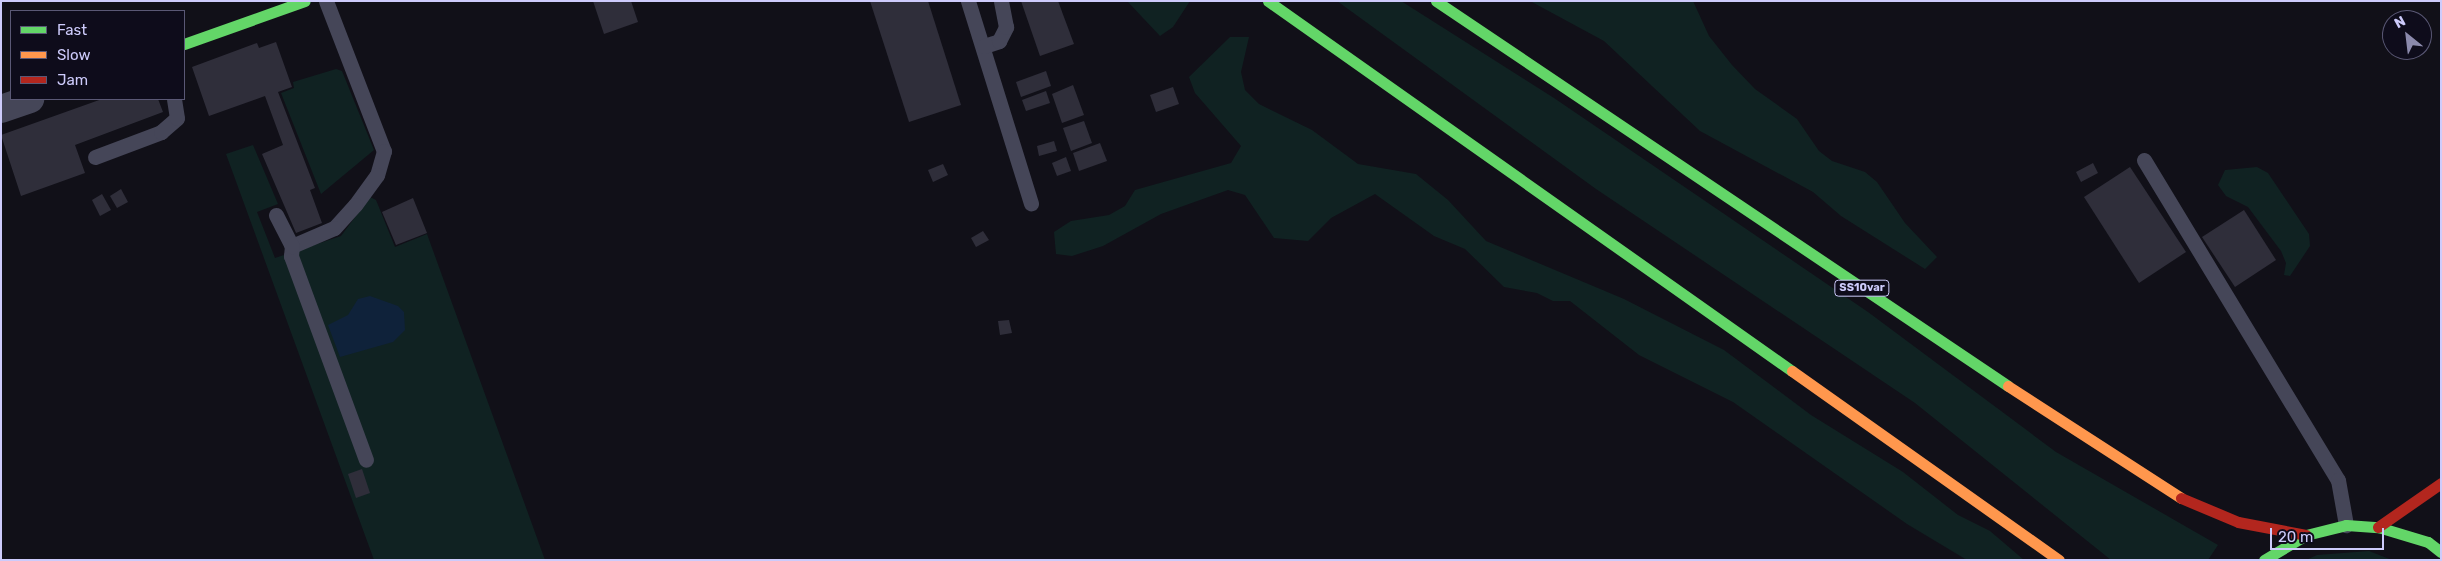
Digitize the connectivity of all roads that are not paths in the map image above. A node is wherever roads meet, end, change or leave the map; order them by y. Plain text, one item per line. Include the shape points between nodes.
1 (305, 1) edge
2 (326, 1) edge
3 (968, 1) edge
4 (1001, 1) edge
5 (1268, 1) edge
6 (1436, 1) edge
7 (185, 44) edge
8 (984, 46) junction
9 (27, 100) edge
10 (174, 100) edge
11 (1, 109) edge
12 (94, 157) dead end
13 (2144, 160) dead end
14 (1031, 203) dead end
15 (276, 215) dead end
16 (292, 246) junction
17 (366, 460) dead end
18 (2441, 482) edge
19 (2346, 525) junction
20 (2378, 527) junction
21 (2306, 535) junction
22 (2441, 552) edge
23 (2059, 560) edge
24 (2264, 560) edge

1 - 7 main road
2 - 16 lane via 384,151 377,175 334,228
3 - 8 lane
4 - 8 lane via 1006,28 999,41
5 - 23 main road
6 - 21 main road, SS10var via 2126,465 2191,504 2238,522
8 - 14 lane
9 - 11 street
10 - 12 lane via 177,118 161,132
13 - 19 lane via 2338,480
15 - 16 lane
16 - 17 lane via 291,256
18 - 20 main road
19 - 20 main road
19 - 21 main road
20 - 22 main road via 2428,542
21 - 24 main road

